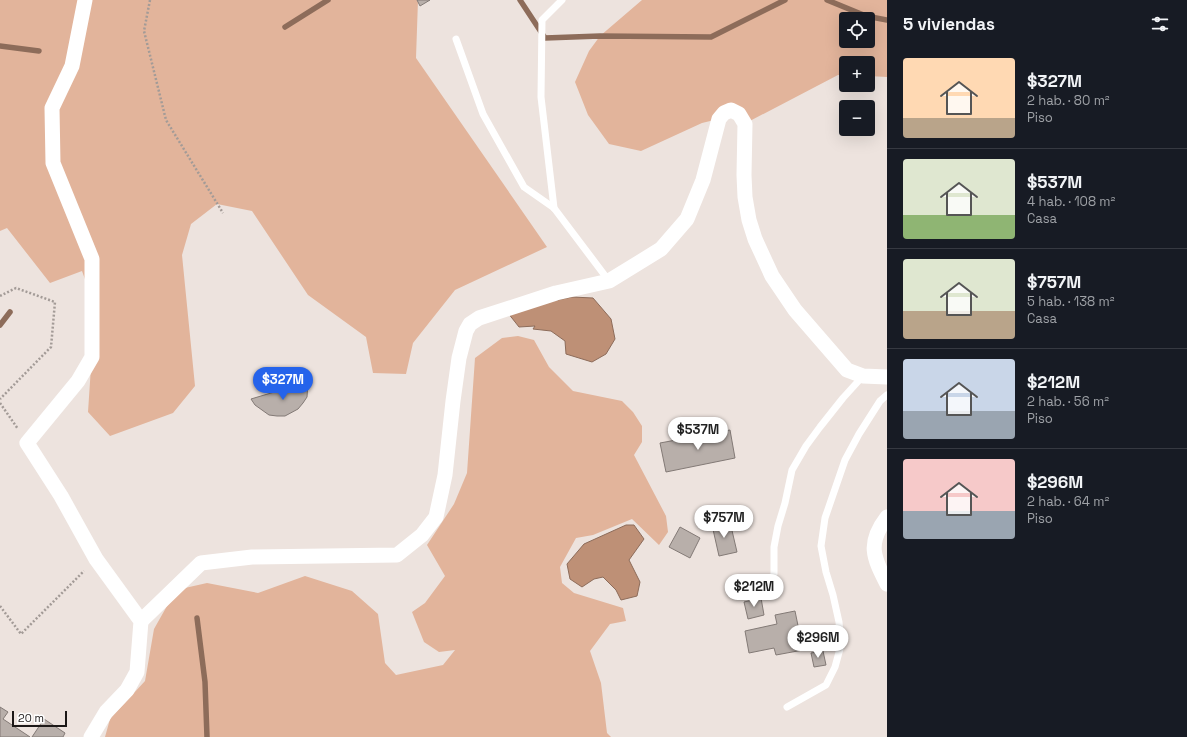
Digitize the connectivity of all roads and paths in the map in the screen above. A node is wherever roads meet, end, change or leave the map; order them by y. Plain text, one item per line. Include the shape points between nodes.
1 (85, 0) edge
2 (150, 0) edge
3 (562, 0) edge
4 (456, 39) dead end
5 (554, 208) junction
6 (223, 214) dead end
7 (609, 281) junction
8 (0, 296) edge
9 (863, 376) junction
10 (887, 377) edge
11 (887, 395) edge
12 (0, 399) edge
13 (0, 403) edge
14 (27, 443) junction
15 (887, 517) edge
16 (96, 559) junction
17 (887, 584) edge
18 (769, 588) dead end
19 (0, 606) edge
20 (141, 621) junction
21 (787, 707) dead end
22 (91, 737) edge

1 - 14 street via 72,66 52,108 53,163 92,259 92,357 78,381
2 - 6 path via 144,31 166,120
3 - 5 lane via 542,20 541,97
4 - 5 lane via 483,114 524,187
5 - 7 lane
7 - 9 street via 661,249 687,219 704,180 719,119 731,110 739,114 745,124 744,174 749,220 772,276 795,310 847,370
7 - 20 street via 556,293 479,318 470,324 459,358 445,475 436,517 422,535 397,555 252,557 201,563
8 - 12 path via 16,288 55,302 51,347
9 - 10 street
9 - 18 lane via 820,427 792,470 778,526 774,547 774,574
11 - 21 lane via 880,401 845,460 825,518 821,546 839,622 841,645 835,667 826,685
13 - 14 path
14 - 16 street via 61,496
15 - 17 street via 876,535 874,547 877,565
16 - 19 path via 21,634
16 - 20 street
20 - 22 street via 137,672 127,690 106,712

